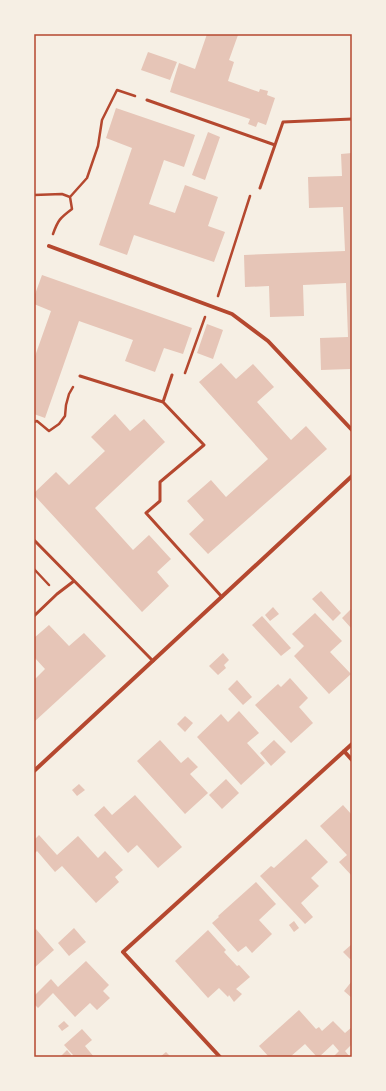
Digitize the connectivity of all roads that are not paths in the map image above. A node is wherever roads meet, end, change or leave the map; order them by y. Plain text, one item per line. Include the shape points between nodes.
1 (147, 100) road end
2 (352, 119) edge
3 (275, 145) junction
4 (260, 188) road end
5 (49, 246) road end
6 (172, 375) road end
7 (80, 376) road end
8 (163, 402) junction
9 (352, 430) edge
10 (352, 476) edge
11 (34, 540) edge
12 (74, 580) junction
13 (222, 597) junction
14 (34, 616) edge
15 (153, 661) junction
16 (352, 744) edge
17 (344, 751) junction
18 (352, 760) edge
19 (34, 771) edge
20 (220, 1057) edge

1 - 3 lane
2 - 3 lane via 283,122
3 - 4 lane
5 - 9 street via 232,314 268,342
6 - 8 lane
7 - 8 lane
8 - 13 lane via 204,445 160,482 160,502 146,513
10 - 13 street
11 - 12 lane
12 - 14 lane
12 - 15 lane
13 - 15 street
15 - 19 street
16 - 17 street
17 - 18 street
17 - 20 street via 123,952

